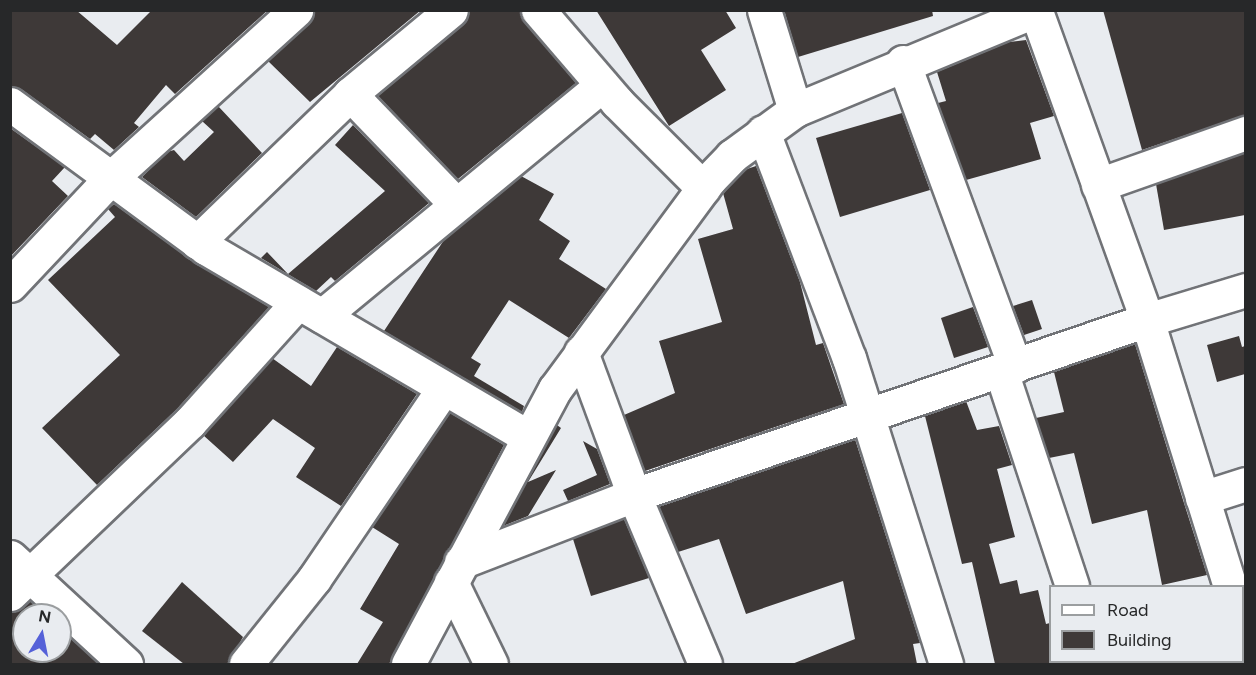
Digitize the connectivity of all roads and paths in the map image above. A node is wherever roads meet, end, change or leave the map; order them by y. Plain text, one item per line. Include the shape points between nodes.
1 (296, 10) edge
2 (451, 10) edge
3 (538, 10) edge
4 (764, 10) edge
5 (1036, 11) edge
6 (903, 62) junction
7 (602, 85) junction
8 (350, 94) junction
9 (10, 104) edge
10 (795, 110) junction
11 (763, 132) junction
12 (1245, 133) edge
13 (111, 178) junction
14 (1098, 185) junction
15 (703, 188) junction
16 (456, 204) junction
17 (197, 242) junction
18 (10, 285) edge
19 (1245, 290) edge
20 (310, 309) junction
21 (1147, 320) junction
22 (581, 352) junction
23 (1008, 369) junction
24 (443, 389) junction
25 (868, 418) junction
26 (528, 437) junction
27 (1245, 484) edge
28 (634, 495) junction
29 (1202, 498) junction
30 (456, 572) junction
31 (17, 575) edge
32 (1072, 585) edge
33 (1230, 585) edge
34 (126, 664) edge
35 (246, 664) edge
36 (408, 664) edge
37 (491, 664) edge
38 (705, 664) edge
39 (946, 664) edge

1 - 13 street
2 - 8 street
3 - 7 street
4 - 10 street
5 - 6 street
5 - 14 street
6 - 10 street
6 - 23 street
7 - 15 street
7 - 16 street
8 - 16 street
8 - 17 street
9 - 13 street
10 - 11 street
11 - 15 street via 732,156
11 - 25 street
12 - 14 street
13 - 17 street
13 - 18 street
14 - 21 street
15 - 22 street
16 - 20 street
17 - 20 street
19 - 21 street
20 - 24 street
20 - 31 street
21 - 23 street
21 - 29 street
22 - 26 street
22 - 28 street
23 - 25 street
23 - 32 street
24 - 26 street
24 - 35 street via 314,579
25 - 28 street
25 - 39 street
26 - 30 street
27 - 29 street
28 - 30 street
28 - 38 street
29 - 33 street
30 - 36 street
30 - 37 street
31 - 34 street

